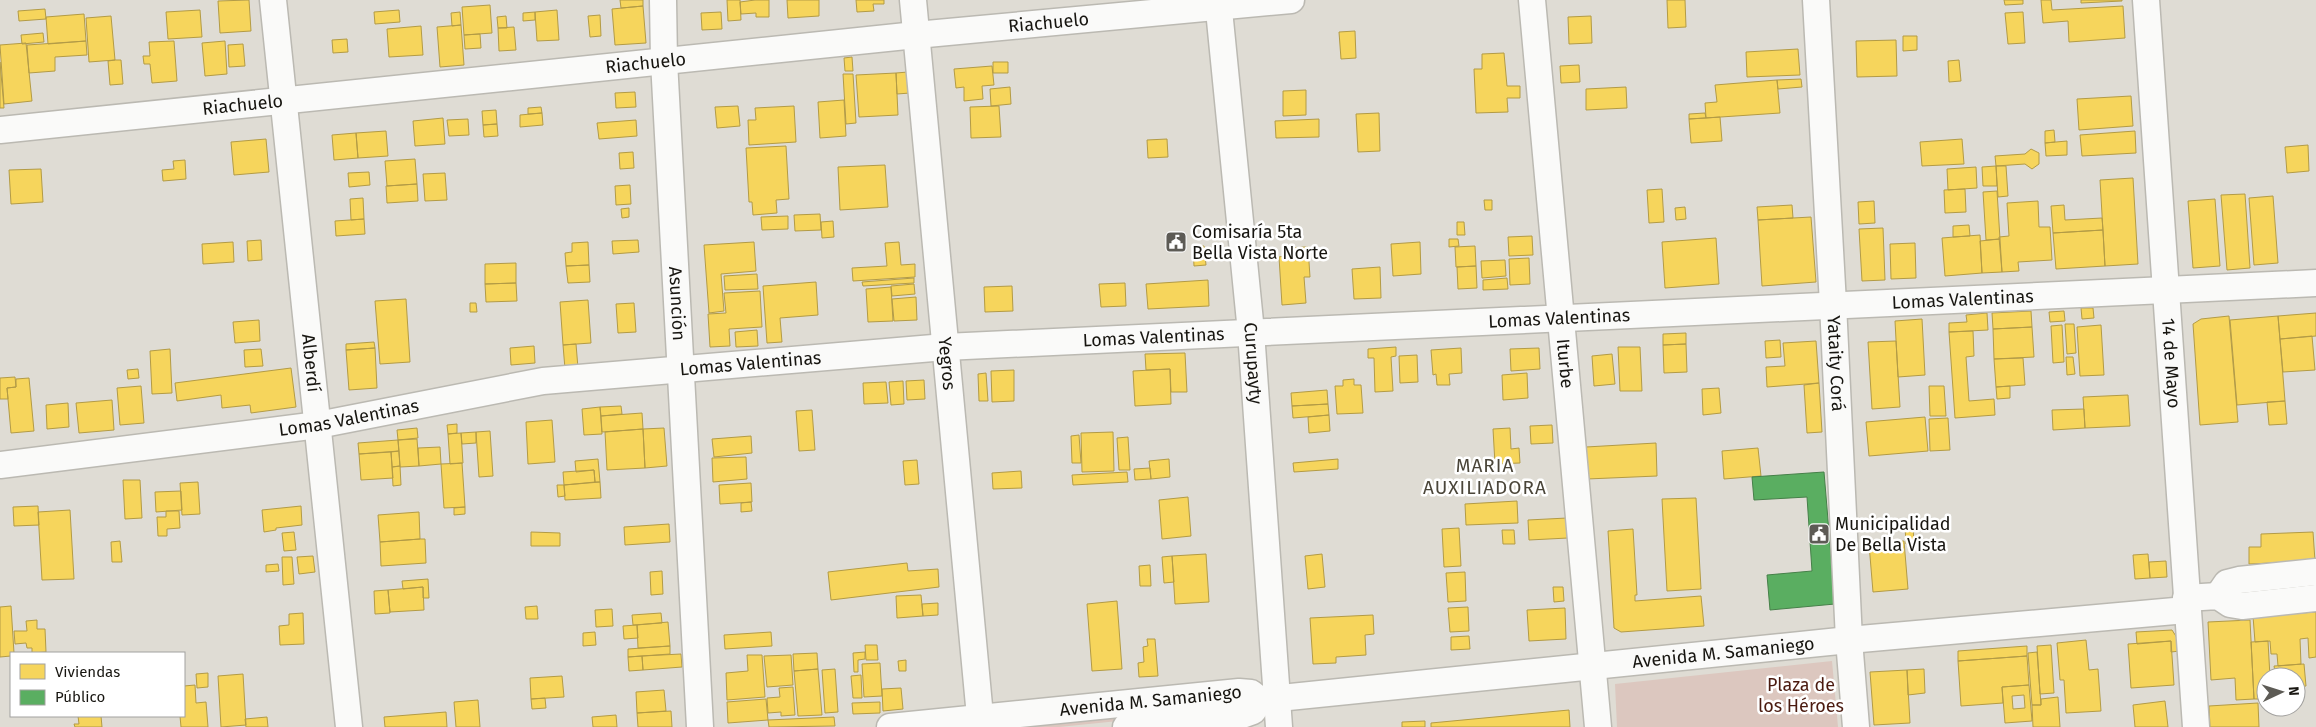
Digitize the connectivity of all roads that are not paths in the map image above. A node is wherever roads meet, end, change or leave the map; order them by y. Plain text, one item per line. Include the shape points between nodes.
1 (273, 0) edge
2 (663, 0) edge
3 (913, 0) edge
4 (1291, 0) edge
5 (1532, 0) edge
6 (1816, 0) edge
7 (2146, 0) edge
8 (1219, 3) edge
9 (916, 35) junction
10 (664, 61) junction
11 (284, 102) junction
12 (0, 130) edge
13 (2316, 283) edge
14 (2165, 289) junction
15 (1833, 304) junction
16 (1561, 317) junction
17 (1251, 332) junction
18 (945, 347) junction
19 (681, 369) junction
20 (318, 425) junction
21 (0, 465) edge
22 (2316, 572) edge
23 (2218, 596) junction
24 (2316, 598) edge
25 (2186, 604) junction
26 (1849, 640) junction
27 (1592, 667) junction
28 (1268, 699) junction
29 (980, 722) edge
30 (349, 727) edge
31 (700, 727) edge
32 (890, 727) edge
33 (1126, 727) edge
34 (1279, 727) edge
35 (1598, 727) edge
36 (1856, 727) edge
37 (2196, 727) edge

1 - 11 street, Alberdí
2 - 10 street, Asunción
3 - 9 street, Yegros
4 - 8 street, Riachuelo
5 - 16 street, Iturbe
6 - 15 street, Yataity Corá
7 - 14 street, 14 de Mayo
8 - 9 street, Riachuelo
8 - 17 street, Curupayty
9 - 10 street, Riachuelo
9 - 18 street, Yegros
10 - 11 street, Riachuelo
10 - 19 street, Asunción
11 - 12 street, Riachuelo
11 - 20 street, Alberdí
13 - 14 street, Lomas Valentinas
14 - 15 street, Lomas Valentinas
14 - 25 street, 14 de Mayo
15 - 16 street, Lomas Valentinas
15 - 26 street, Yataity Corá
16 - 17 street, Lomas Valentinas
16 - 27 street, Iturbe
17 - 18 street, Lomas Valentinas
17 - 28 street, Curupayty
18 - 19 street, Lomas Valentinas
18 - 29 street, Yegros
19 - 20 street, Lomas Valentinas via 543,380
19 - 31 street, Asunción
20 - 21 street, Lomas Valentinas
20 - 30 street, Alberdí
22 - 23 street via 2239,580 2227,583
23 - 24 street, Avenida M. Samaniego via 2230,604 2242,606
23 - 25 street, Avenida M. Samaniego
25 - 26 street, Avenida M. Samaniego
25 - 37 street, 14 de Mayo
26 - 27 street, Avenida M. Samaniego
26 - 36 street, Yataity Corá
27 - 28 street, Avenida M. Samaniego
27 - 35 street, Iturbe
28 - 29 street, Avenida M. Samaniego via 1239,692
28 - 33 street, Avenida M. Samaniego via 1242,715
28 - 34 street, Curupayty
29 - 32 street, Avenida M. Samaniego

